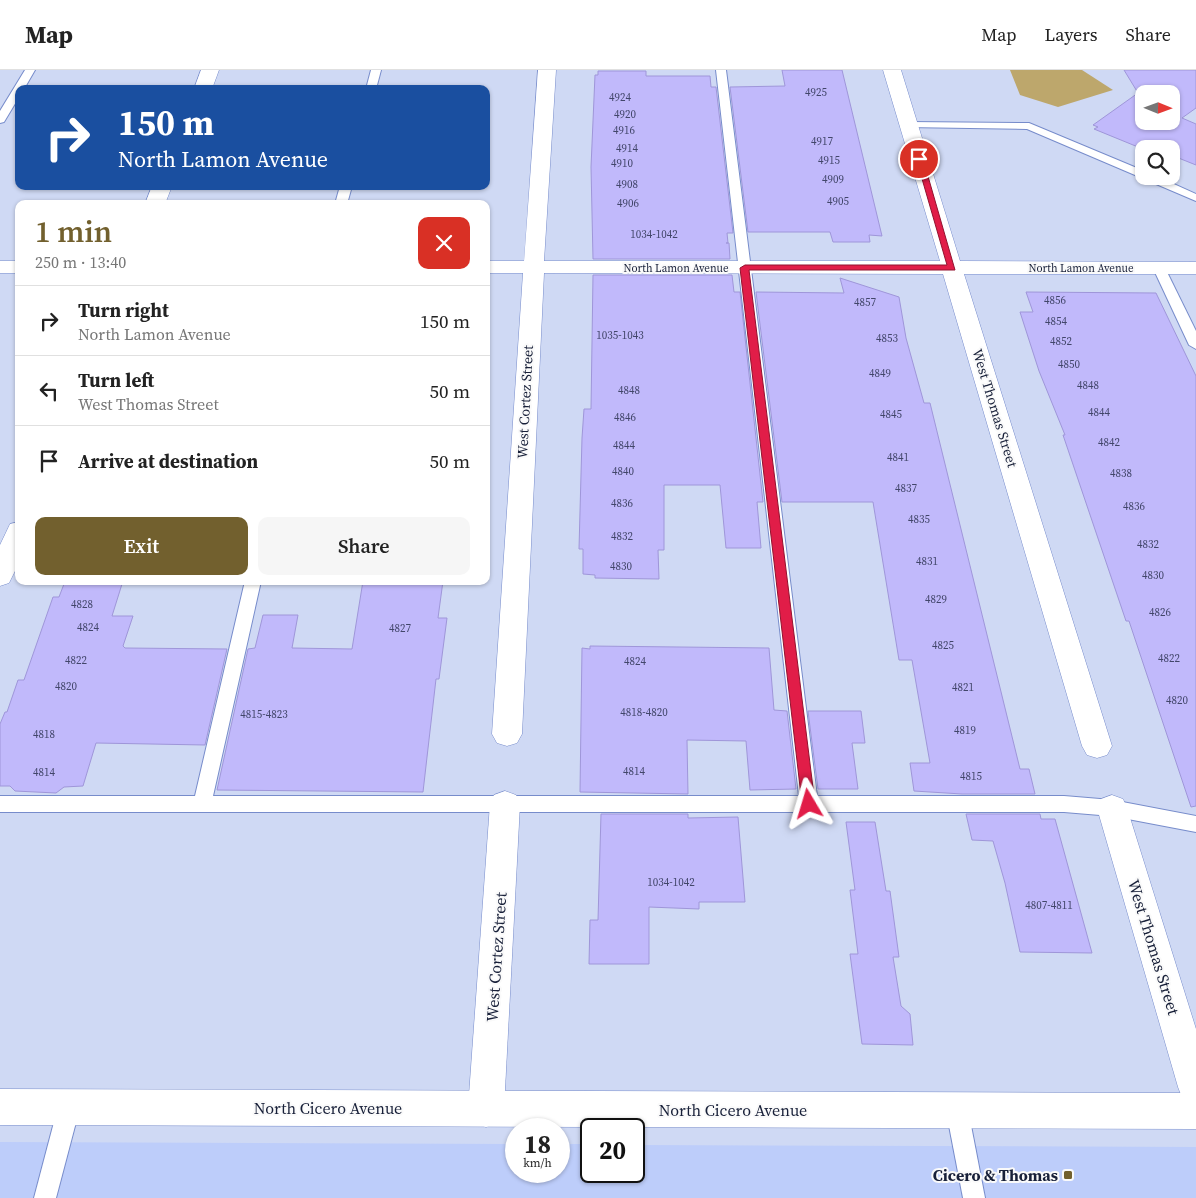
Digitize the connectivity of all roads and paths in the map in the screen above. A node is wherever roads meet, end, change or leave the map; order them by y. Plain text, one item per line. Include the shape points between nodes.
1 (30, 70) edge
2 (210, 70) edge
3 (376, 70) edge
4 (547, 70) edge
5 (721, 70) edge
6 (892, 70) edge
7 (21, 85) edge
8 (204, 85) edge
9 (372, 85) edge
10 (15, 95) edge
11 (0, 120) edge
12 (909, 125) junction
13 (1135, 172) edge
14 (1166, 185) edge
15 (1196, 198) edge
16 (0, 267) edge
17 (15, 267) edge
18 (490, 267) edge
19 (533, 268) junction
20 (745, 268) junction
21 (952, 268) junction
22 (1159, 268) junction
23 (1196, 268) edge
24 (1196, 345) edge
25 (15, 540) edge
26 (0, 576) edge
27 (252, 585) edge
28 (507, 734) dead end
29 (1097, 746) dead end
30 (0, 804) edge
31 (202, 804) junction
32 (505, 804) junction
33 (809, 804) junction
34 (1112, 808) junction
35 (1196, 824) edge
36 (1196, 1086) edge
37 (0, 1107) edge
38 (68, 1107) junction
39 (486, 1109) junction
40 (957, 1110) junction
41 (1196, 1111) edge
42 (45, 1198) edge
43 (974, 1198) edge

1 - 7 lane
2 - 8 street
3 - 9 lane
4 - 19 street, West Cortez Street
5 - 20 lane
6 - 12 street, West Thomas Street
10 - 11 lane
12 - 13 lane via 1030,126
12 - 21 street, West Thomas Street
14 - 15 lane
16 - 17 street
18 - 19 street, North Lamon Avenue
19 - 20 street, North Lamon Avenue
19 - 28 street, West Cortez Street
20 - 21 street, North Lamon Avenue
20 - 33 lane
21 - 22 street, North Lamon Avenue
21 - 29 street, West Thomas Street
22 - 23 street, North Lamon Avenue
22 - 24 lane
25 - 26 street
27 - 31 lane
30 - 31 lane
31 - 32 lane
32 - 33 lane
32 - 39 street, West Cortez Street
33 - 34 lane via 1058,804
34 - 35 lane
34 - 36 street, West Thomas Street
37 - 38 street, North Cicero Avenue
38 - 39 street, North Cicero Avenue
38 - 42 lane
39 - 40 street, North Cicero Avenue
40 - 41 street, North Cicero Avenue
40 - 43 lane

